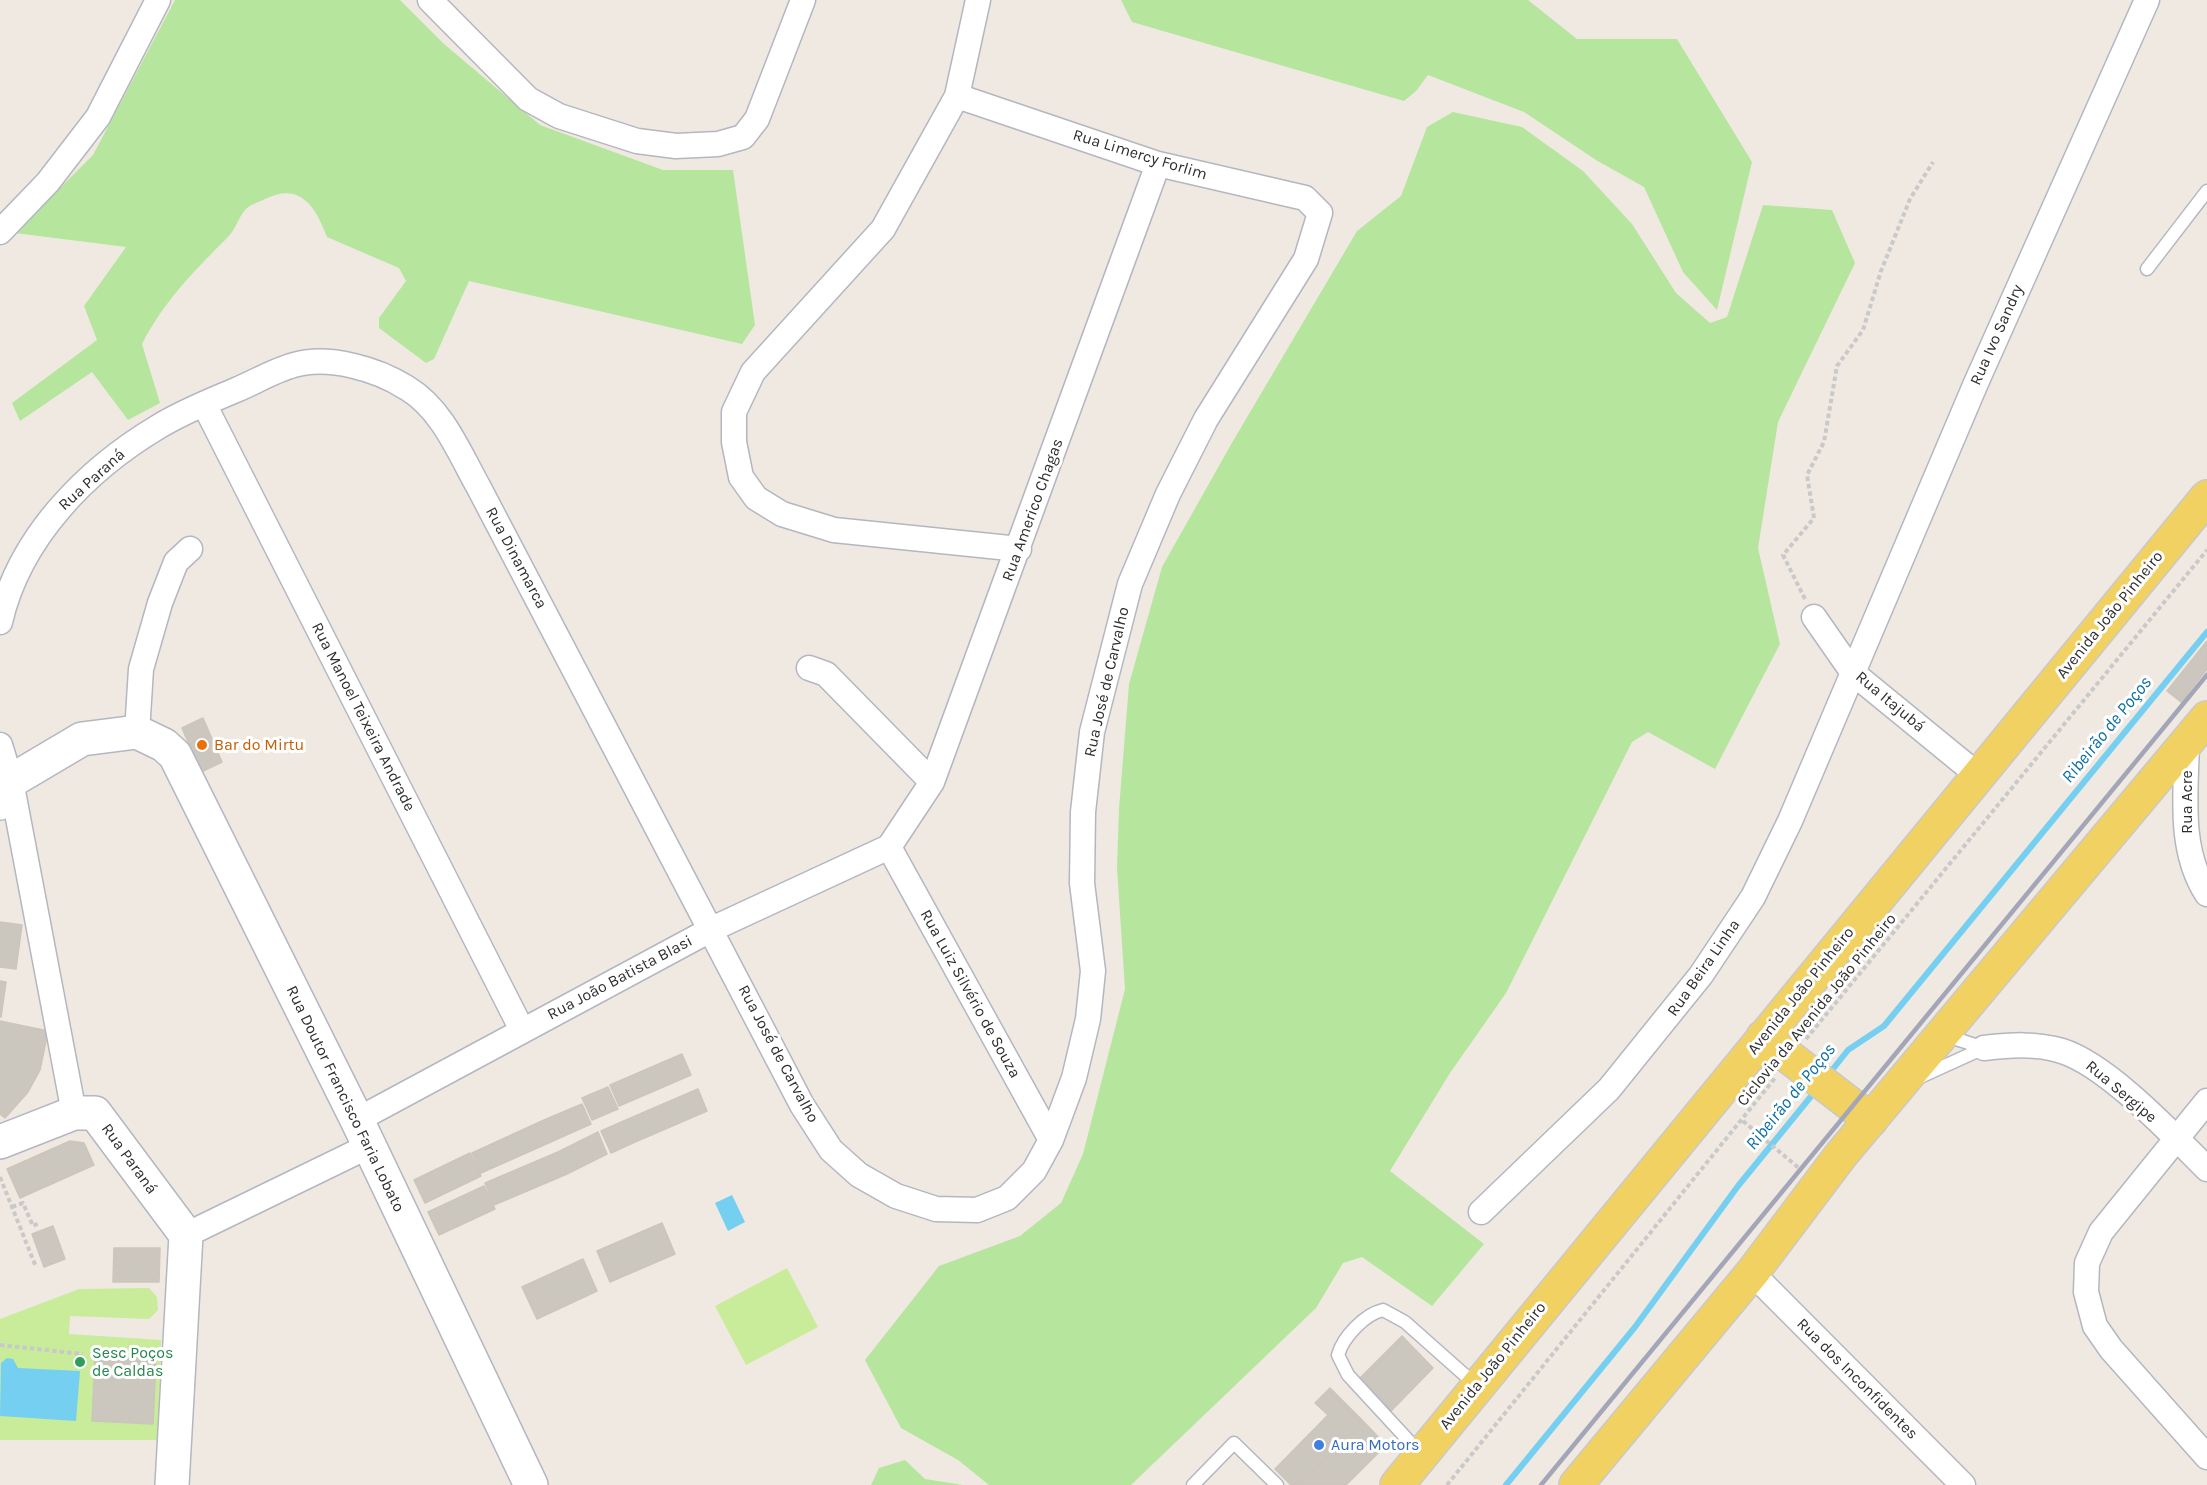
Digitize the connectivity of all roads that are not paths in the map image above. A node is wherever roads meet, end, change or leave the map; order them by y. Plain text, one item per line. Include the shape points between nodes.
1 (158, 0) edge
2 (430, 0) edge
3 (804, 0) edge
4 (978, 0) edge
5 (2147, 0) edge
6 (957, 96) junction
7 (1158, 164) junction
8 (2207, 191) edge
9 (1320, 213) joint
10 (0, 232) edge
11 (2147, 269) dead end
12 (204, 404) junction
13 (2207, 497) edge
14 (190, 549) dead end
15 (1018, 549) junction
16 (1814, 616) road end
17 (0, 622) edge
18 (809, 668) dead end
19 (1853, 673) junction
20 (2197, 730) edge
21 (137, 732) junction
22 (0, 745) edge
23 (1979, 776) junction
24 (2158, 777) junction
25 (932, 782) junction
26 (5, 792) edge
27 (2186, 810) junction
28 (889, 847) junction
29 (2207, 894) edge
30 (712, 929) junction
31 (522, 1030) junction
32 (1942, 1035) junction
33 (1763, 1037) junction
34 (1984, 1048) junction
35 (1898, 1087) junction
36 (2207, 1101) edge
37 (74, 1113) junction
38 (1862, 1114) junction
39 (363, 1133) junction
40 (2176, 1138) junction
41 (1051, 1140) junction
42 (0, 1142) edge
43 (2207, 1169) edge
44 (1481, 1212) dead end
45 (186, 1234) junction
46 (1752, 1273) junction
47 (1477, 1386) junction
48 (1421, 1454) junction
49 (2207, 1457) edge
50 (172, 1485) edge
51 (531, 1485) edge
52 (1193, 1485) edge
53 (1277, 1485) edge
54 (1397, 1485) edge
55 (1576, 1485) edge
56 (1963, 1485) edge

1 - 10 street via 98,117 48,182
2 - 3 street via 528,99 559,116 637,141 676,146 718,144 743,137 757,119
4 - 6 street
5 - 19 street, Rua Ivo Sandry via 1976,383
6 - 7 street, Rua Limercy Forlim
6 - 15 street via 883,229 753,372 734,412 734,442 741,477 756,498 782,514 834,530
7 - 9 street, Rua Limercy Forlim via 1305,198
7 - 15 street, Rua Americo Chagas
8 - 11 lane
9 - 41 street, Rua José de Carvalho via 1306,259 1206,419 1168,494 1130,584 1092,732 1083,812 1082,883 1093,971 1088,1019 1074,1078
12 - 17 street, Rua Paraná via 159,426 116,455 64,502 32,545 5,598
12 - 30 street, Rua Dinamarca via 295,364 336,362 408,388 442,422
12 - 31 street, Rua Manoel Teixeira Andrade
13 - 23 main road, Avenida João Pinheiro
14 - 21 street via 176,562 144,658
15 - 25 street, Rua Americo Chagas
16 - 19 street, Rua Itajubá
18 - 25 street via 826,674
19 - 23 street, Rua Itajubá
19 - 44 street, Rua Beira Linha via 1753,897 1701,975 1609,1089
20 - 24 main road
20 - 27 street, Rua Acre
21 - 26 street via 82,739
21 - 39 street, Rua Doutor Francisco Faria Lobato via 175,755
22 - 26 street
23 - 33 main road, Avenida João Pinheiro
24 - 27 street
24 - 32 main road
25 - 28 street, Rua Americo Chagas
26 - 37 street
27 - 29 street, Rua Acre via 2187,844 2198,880
28 - 30 street, Rua João Batista Blasi
28 - 41 street, Rua Luiz Silvério de Souza
30 - 31 street, Rua João Batista Blasi
30 - 41 street, Rua José de Carvalho via 802,1105 831,1150 859,1175 896,1196 936,1209 977,1210 1007,1198 1034,1171
31 - 39 street, Rua João Batista Blasi
32 - 34 lane, Rua Sergipe
32 - 35 main road
33 - 38 main road
33 - 47 main road, Avenida João Pinheiro
34 - 35 lane, Rua Sergipe
34 - 40 street, Rua Sergipe via 2019,1044 2061,1051 2092,1064
35 - 38 main road
36 - 40 street
37 - 42 street
37 - 45 street, Rua Paraná via 96,1113
38 - 46 main road
39 - 45 street, Rua João Batista Blasi
39 - 51 street, Rua Doutor Francisco Faria Lobato
40 - 43 street, Rua Sergipe
40 - 49 street via 2101,1232 2087,1263 2086,1292 2095,1326 2111,1349
45 - 50 street
46 - 55 main road
46 - 56 street, Rua dos Inconfidentes
47 - 48 main road, Avenida João Pinheiro
47 - 48 lane via 1405,1322 1383,1310 1372,1312 1341,1345 1338,1355 1348,1374
48 - 54 main road, Avenida João Pinheiro
52 - 53 lane via 1234,1443

